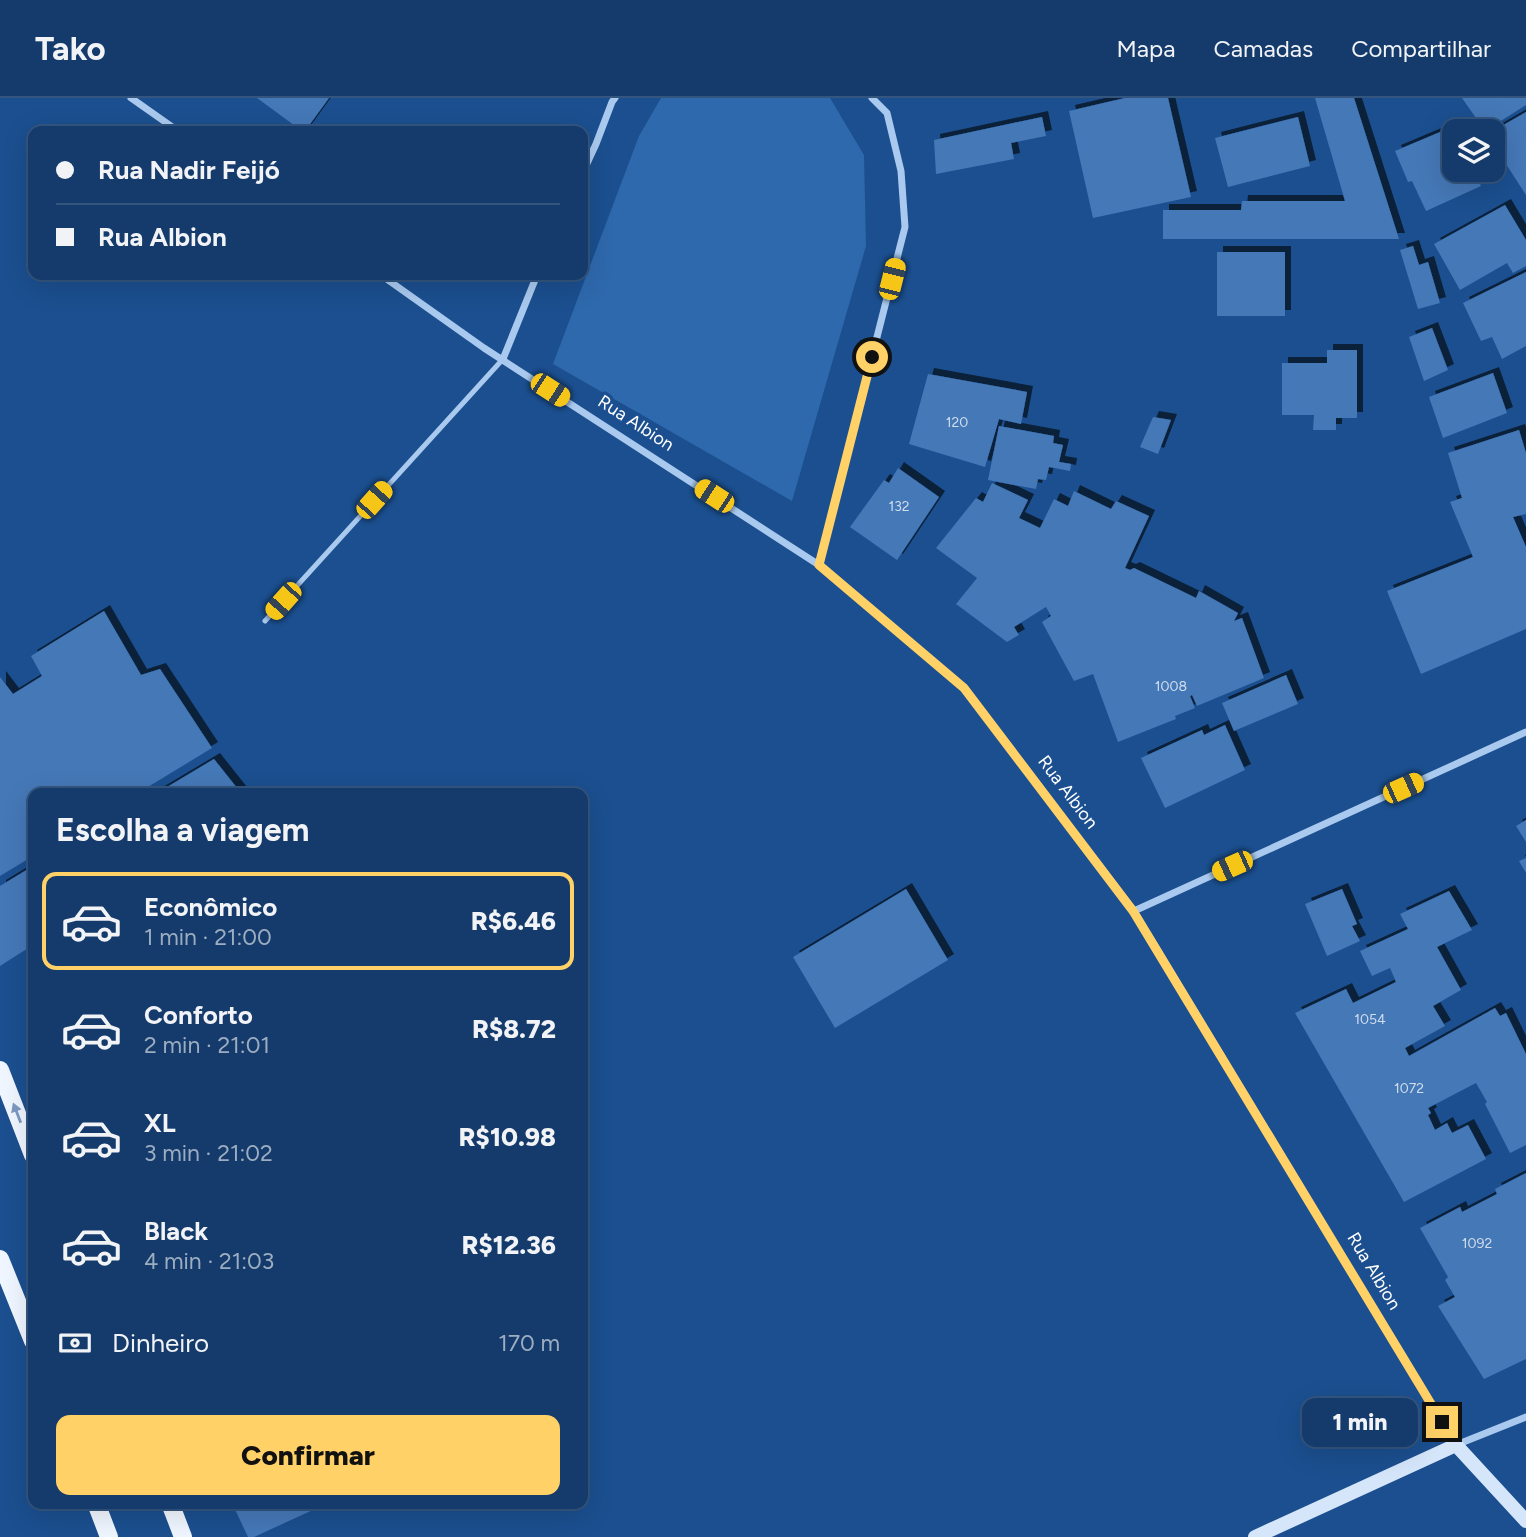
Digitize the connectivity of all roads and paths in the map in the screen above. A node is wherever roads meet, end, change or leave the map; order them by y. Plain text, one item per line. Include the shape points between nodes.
1 (131, 98) edge
2 (615, 98) edge
3 (872, 98) edge
4 (171, 126) edge
5 (588, 161) edge
6 (388, 280) edge
7 (535, 280) edge
8 (503, 359) junction
9 (819, 565) junction
10 (265, 621) dead end
11 (1526, 732) edge
12 (1133, 911) junction
13 (0, 1070) edge
14 (28, 1142) edge
15 (0, 1259) edge
16 (28, 1329) edge
17 (1526, 1417) edge
18 (1456, 1445) junction
19 (98, 1509) edge
20 (172, 1509) edge
21 (1526, 1521) edge
22 (109, 1537) edge
23 (183, 1537) edge
24 (1255, 1537) edge

1 - 4 street
2 - 5 street
3 - 9 street via 887,113 901,171 905,227
6 - 8 street, Rua Albion
7 - 8 street
8 - 9 street, Rua Albion
8 - 10 lane
9 - 12 street, Rua Albion via 964,688
11 - 12 street
12 - 18 street, Rua Albion
14 -> 13 main road
15 - 16 main road
17 - 18 street
18 - 21 street, Rua Albion
18 - 24 street
19 - 22 main road
20 - 23 main road

